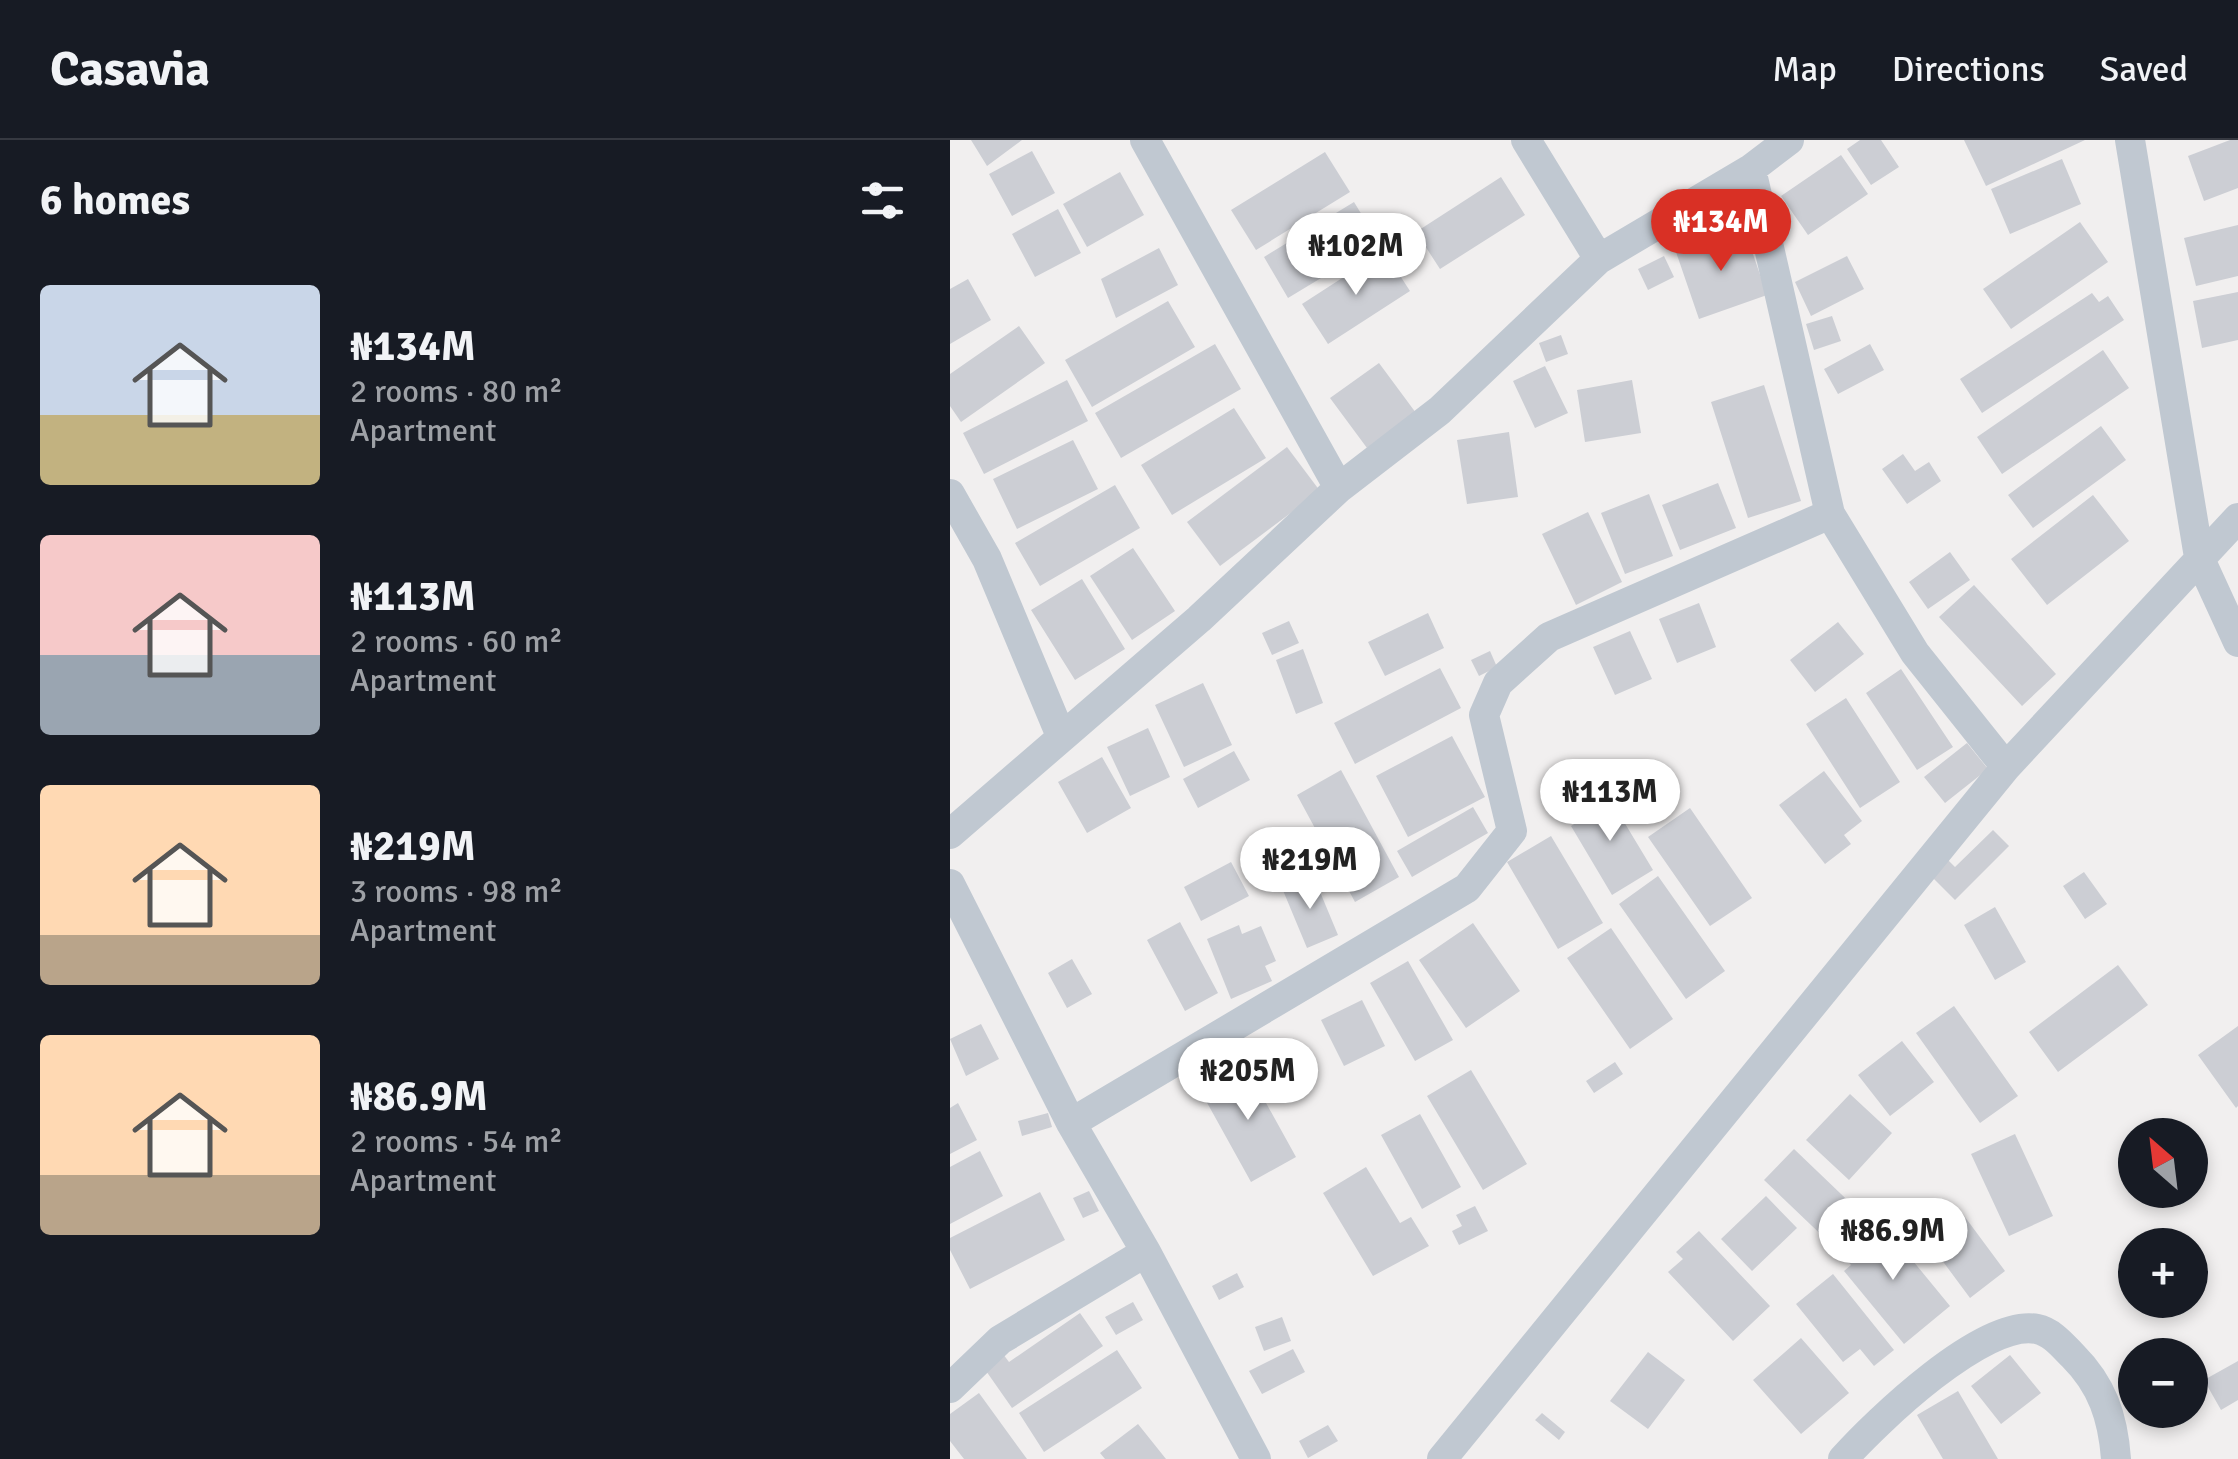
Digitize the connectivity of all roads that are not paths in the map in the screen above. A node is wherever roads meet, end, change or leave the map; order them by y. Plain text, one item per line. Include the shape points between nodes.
1 (1145, 140) edge
2 (1526, 140) edge
3 (1789, 140) edge
4 (2130, 140) edge
5 (1751, 169) junction
6 (1598, 258) junction
7 (1339, 488) junction
8 (950, 494) edge
9 (1830, 514) junction
10 (2238, 518) edge
11 (2199, 558) junction
12 (2238, 642) edge
13 (1061, 736) junction
14 (2006, 767) junction
15 (950, 834) edge
16 (950, 884) edge
17 (1072, 1123) junction
18 (1146, 1252) junction
19 (950, 1388) edge
20 (1256, 1459) edge
21 (1442, 1459) edge
22 (1843, 1459) edge
23 (2116, 1459) edge

1 - 7 street
2 - 6 street
3 - 5 street
4 - 11 street
5 - 6 street
5 - 9 street
6 - 7 street via 1439,412
7 - 13 street via 1199,620
8 - 13 street via 987,559
9 - 14 street via 1915,653
9 - 17 street via 1550,637 1498,683 1484,715 1512,831 1467,888
10 - 11 street
11 - 12 street
11 - 14 street
13 - 15 street
14 - 21 street
16 - 17 street
17 - 18 street
18 - 19 street via 1000,1340
18 - 20 street
22 - 23 street via 1915,1386 2003,1334 2035,1328 2056,1338 2096,1379 2111,1418

